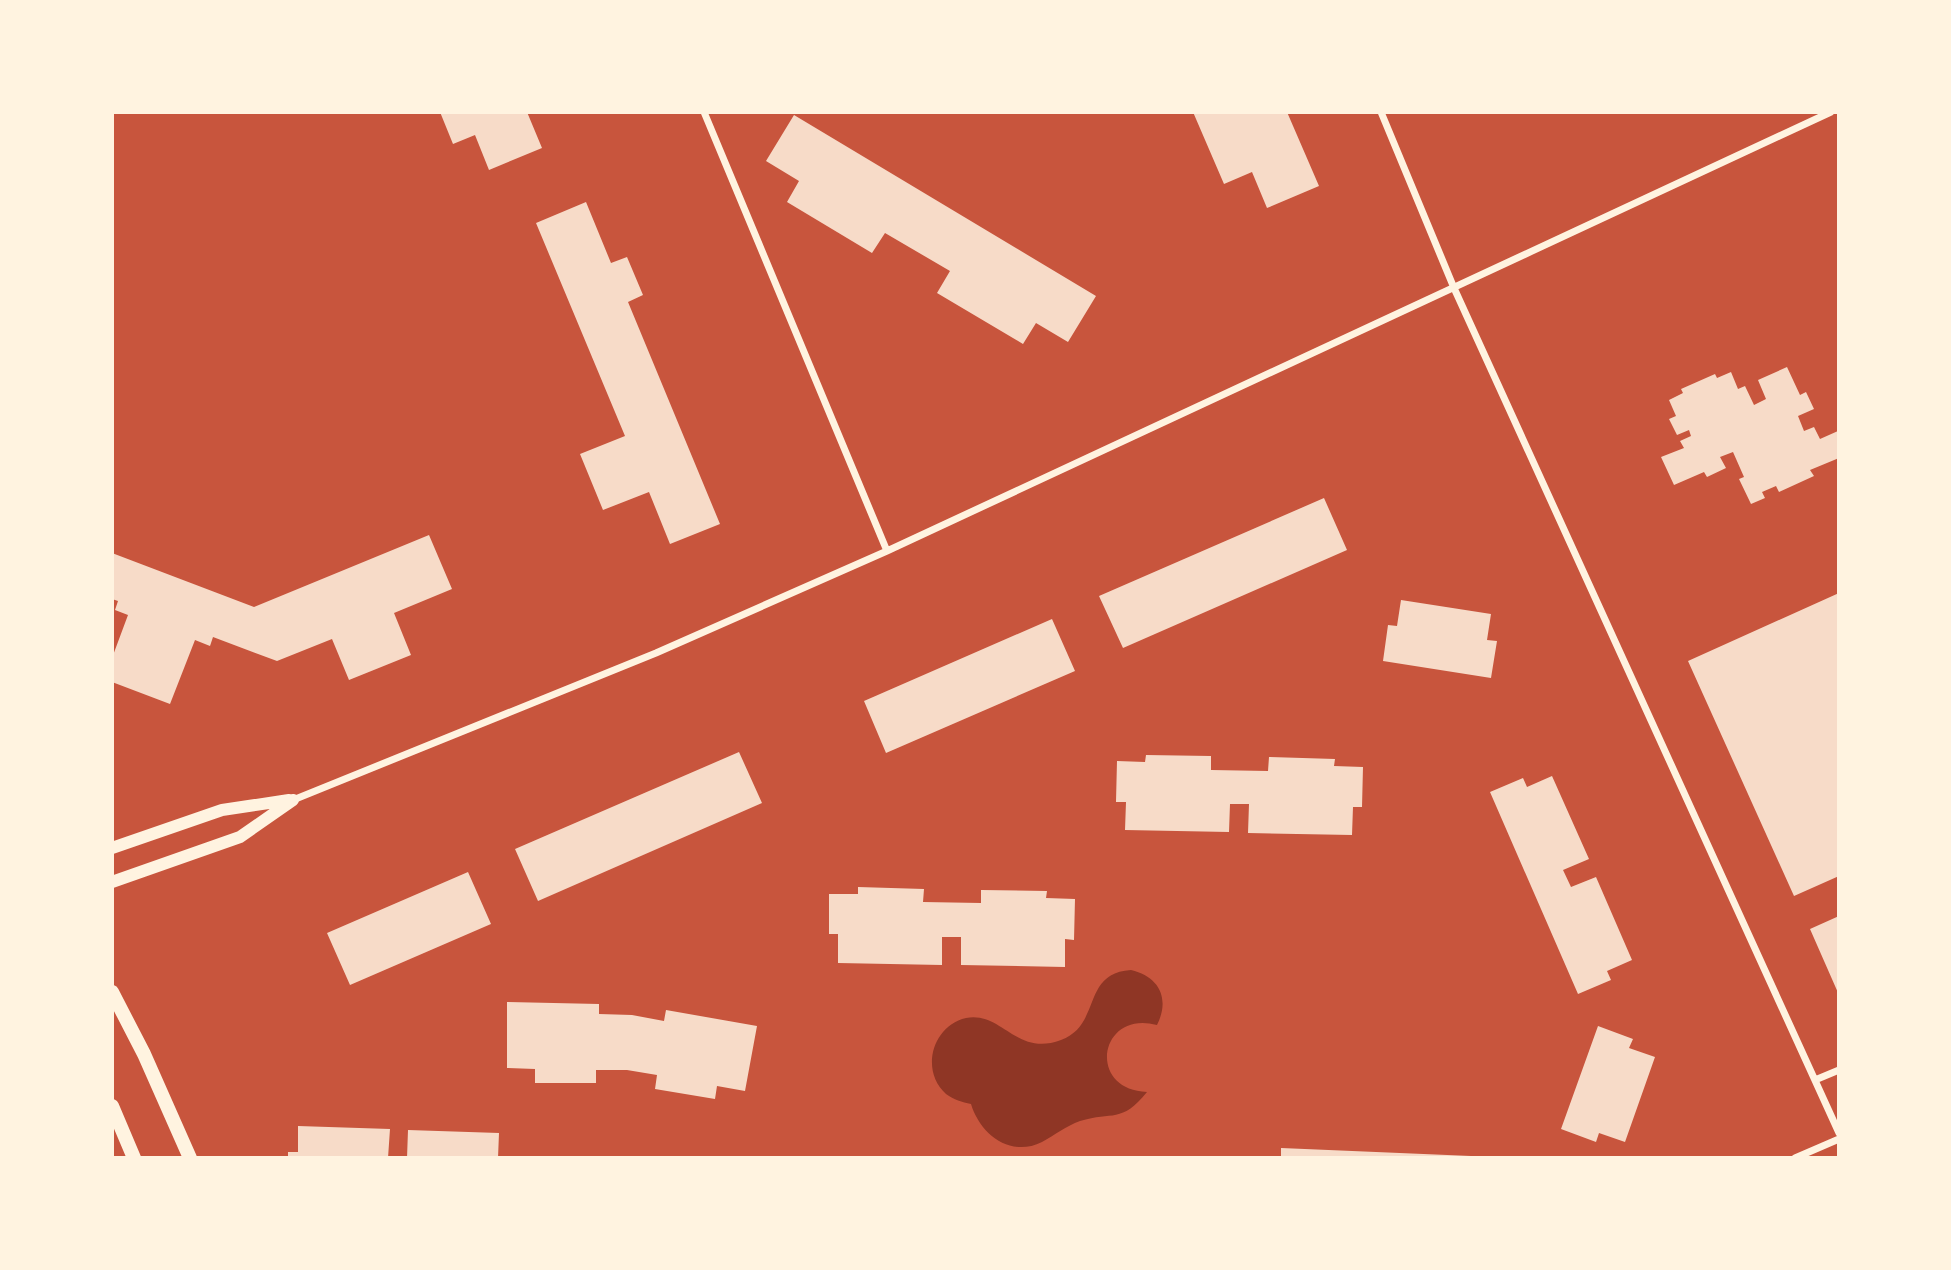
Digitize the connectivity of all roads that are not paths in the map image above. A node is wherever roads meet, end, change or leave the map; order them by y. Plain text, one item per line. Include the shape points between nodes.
1 (704, 112) edge
2 (1381, 112) edge
3 (1831, 112) edge
4 (1454, 288) junction
5 (887, 551) junction
6 (293, 800) junction
7 (112, 848) edge
8 (112, 882) edge
9 (112, 992) edge
10 (1839, 1070) edge
11 (1815, 1080) junction
12 (112, 1106) edge
13 (1839, 1133) edge
14 (1839, 1139) edge
15 (134, 1158) edge
16 (190, 1158) edge
17 (1795, 1158) edge

1 - 5 street
2 - 4 street
3 - 4 street
4 - 5 street
4 - 11 street
5 - 6 street via 656,653
6 - 7 street via 222,810
6 - 8 street via 240,837
9 - 16 main road
10 - 11 street
11 - 13 street
12 - 15 main road
14 - 17 street

